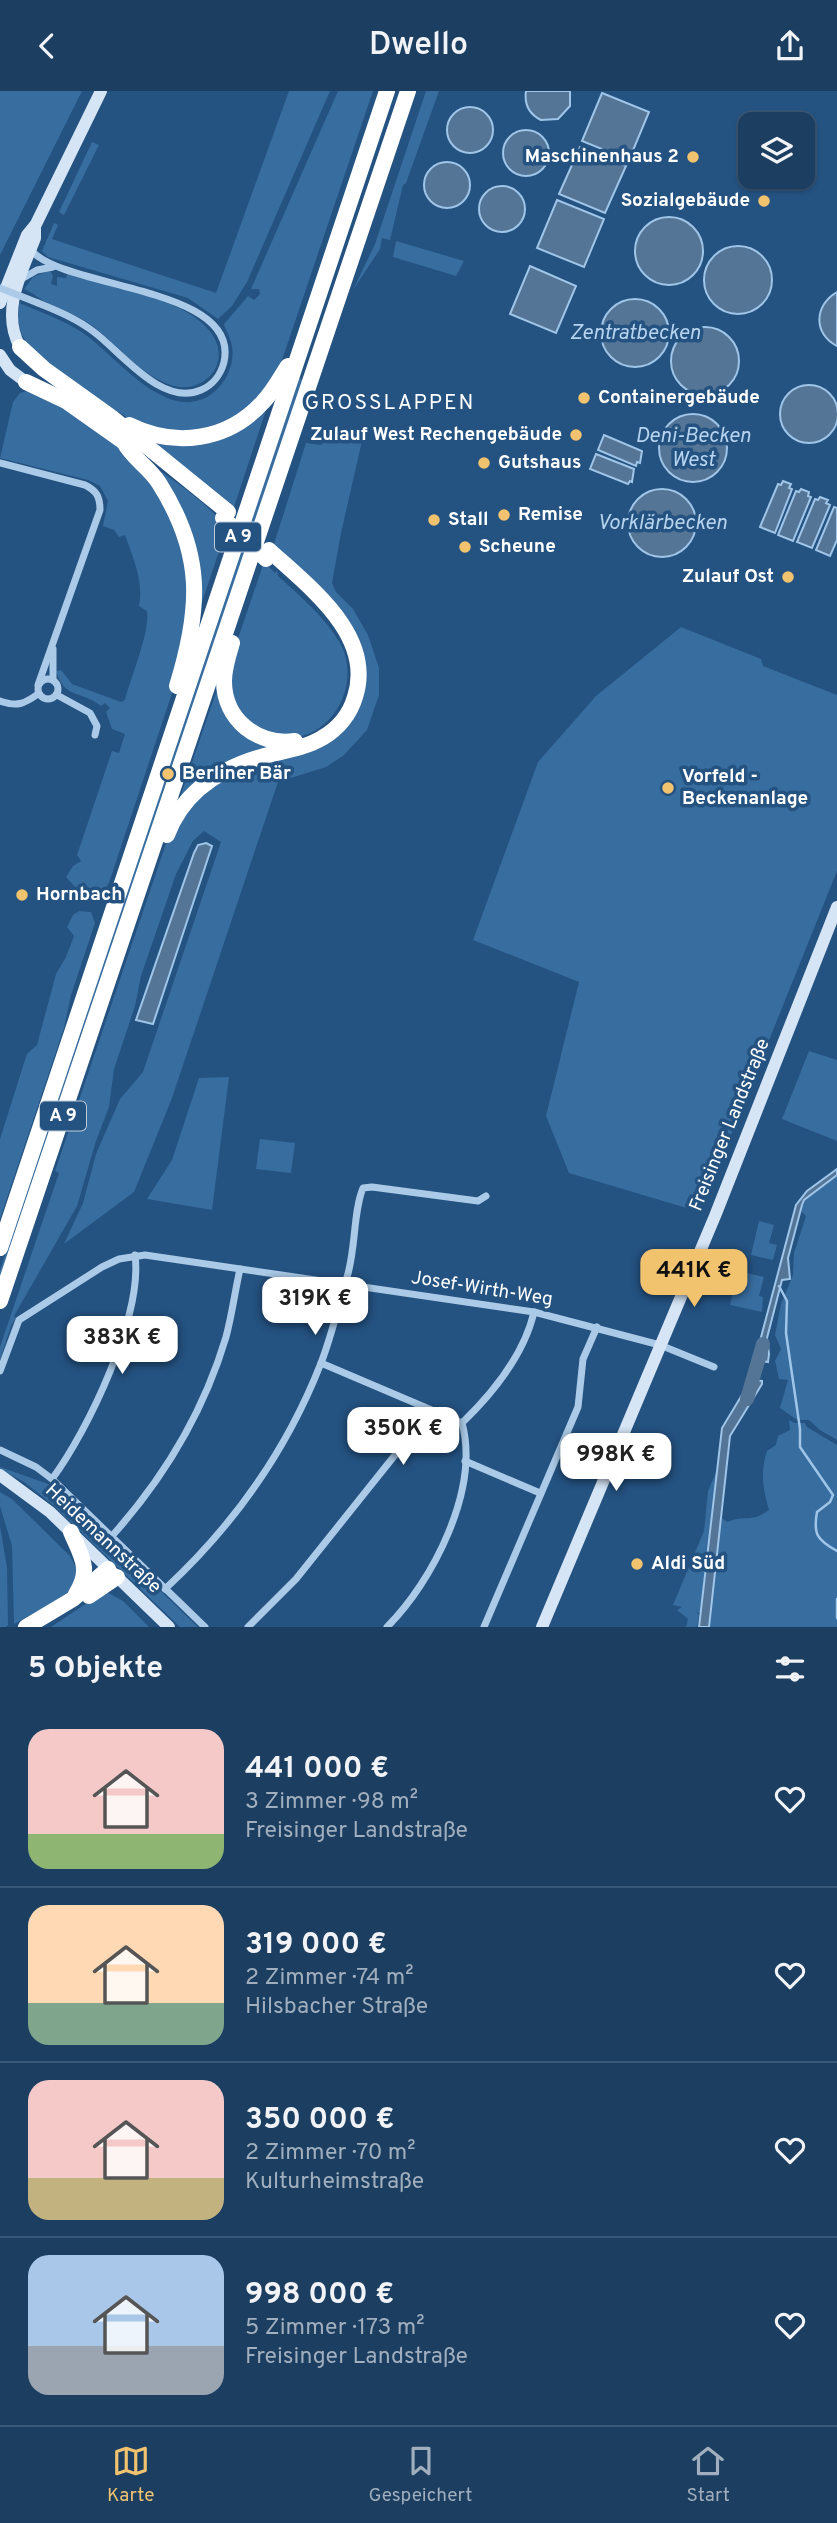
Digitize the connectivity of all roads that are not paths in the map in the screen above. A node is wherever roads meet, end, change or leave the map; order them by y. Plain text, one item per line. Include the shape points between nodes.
1 (101, 91) edge
2 (387, 91) edge
3 (408, 91) edge
4 (36, 224) junction
5 (31, 250) junction
6 (57, 267) junction
7 (18, 281) junction
8 (0, 288) edge
9 (0, 303) edge
10 (301, 346) junction
11 (20, 347) junction
12 (0, 358) edge
13 (26, 382) joint
14 (111, 417) junction
15 (124, 442) junction
16 (0, 463) edge
17 (226, 515) junction
18 (268, 554) junction
19 (239, 592) junction
20 (53, 649) junction
21 (53, 680) junction
22 (38, 689) junction
23 (57, 695) junction
24 (0, 701) edge
25 (174, 728) junction
26 (95, 735) dead end
27 (144, 876) junction
28 (837, 907) edge
29 (486, 1196) dead end
30 (1, 1243) edge
31 (135, 1255) junction
32 (240, 1269) junction
33 (345, 1284) junction
34 (0, 1301) edge
35 (534, 1312) junction
36 (597, 1327) junction
37 (660, 1345) junction
38 (321, 1363) junction
39 (714, 1367) dead end
40 (0, 1371) edge
41 (430, 1409) junction
42 (459, 1421) junction
43 (429, 1430) junction
44 (0, 1450) edge
45 (466, 1461) junction
46 (3, 1479) edge
47 (52, 1479) junction
48 (540, 1493) junction
49 (71, 1532) junction
50 (112, 1536) junction
51 (113, 1573) junction
52 (165, 1589) junction
53 (73, 1599) junction
54 (26, 1627) edge
55 (40, 1627) edge
56 (169, 1627) edge
57 (205, 1627) edge
58 (248, 1627) edge
59 (387, 1627) edge
60 (484, 1627) edge
61 (542, 1627) edge

1 - 4 main road
2 - 10 highway, A 9
3 - 19 highway, A 9
4 - 5 main road
4 - 9 main road via 27,235
5 - 6 street
5 - 7 main road
6 - 7 street via 37,270
6 - 8 street, bridge via 167,299 200,314 223,344 224,357 212,383 183,393 164,388 69,316
7 - 11 main road via 10,318
10 - 14 highway via 265,401 242,422 220,433 195,439 167,438
10 - 25 highway, A 9
11 - 12 street
11 - 14 highway
12 - 13 main road
13 - 15 highway via 66,401
14 - 17 highway
15 - 17 highway
15 - 25 highway via 156,478 190,552 193,625 170,708
16 - 20 street via 85,485 100,502
17 - 18 highway
18 - 19 highway via 348,649 352,680 348,698 342,711 308,739 275,742 263,738 243,727 230,708 223,681 240,619
18 - 27 highway via 326,606 353,643 359,685 352,708 323,738 232,766 199,788 178,812 156,864
19 - 27 highway, A 9
20 - 21 street
20 - 22 street
21 - 22 street via 43,680
21 - 23 street
22 - 23 street via 43,698
22 - 24 street via 22,705
23 - 26 street via 90,713 97,726
25 - 30 highway, A 9
27 - 34 highway, A 9
28 - 37 main road, Freisinger Landstraße
29 - 33 street via 478,1201 363,1188
31 - 32 street, Josef-Wirth-Weg
31 - 40 street, Josef-Wirth-Weg via 102,1267 15,1325
31 - 47 street via 133,1293 120,1341 93,1408
32 - 33 street, Josef-Wirth-Weg
32 - 50 street via 225,1338 189,1426 158,1480
33 - 35 street, Josef-Wirth-Weg
33 - 38 street
35 - 36 street, Josef-Wirth-Weg
35 - 42 street via 515,1357 488,1395
36 - 37 street, Josef-Wirth-Weg
36 - 48 street via 583,1359 578,1406
37 - 39 street, Josef-Wirth-Weg
37 - 61 main road, Freisinger Landstraße
38 - 41 street
38 - 52 street via 293,1423 250,1495 198,1558
41 - 42 street
41 - 43 street via 435,1420
42 - 43 street
42 - 45 street via 466,1436
43 - 58 street via 415,1432 407,1440 296,1579
44 - 47 street
45 - 48 street
45 - 59 street via 443,1547 408,1604
46 - 49 main road, Heidemannstraße via 35,1499
47 - 50 street
48 - 60 street
49 - 51 main road, Heidemannstraße
49 - 53 highway via 85,1572
50 - 52 street
51 - 53 highway
51 - 55 highway
51 - 56 main road, Heidemannstraße
52 - 57 street
53 - 54 highway

